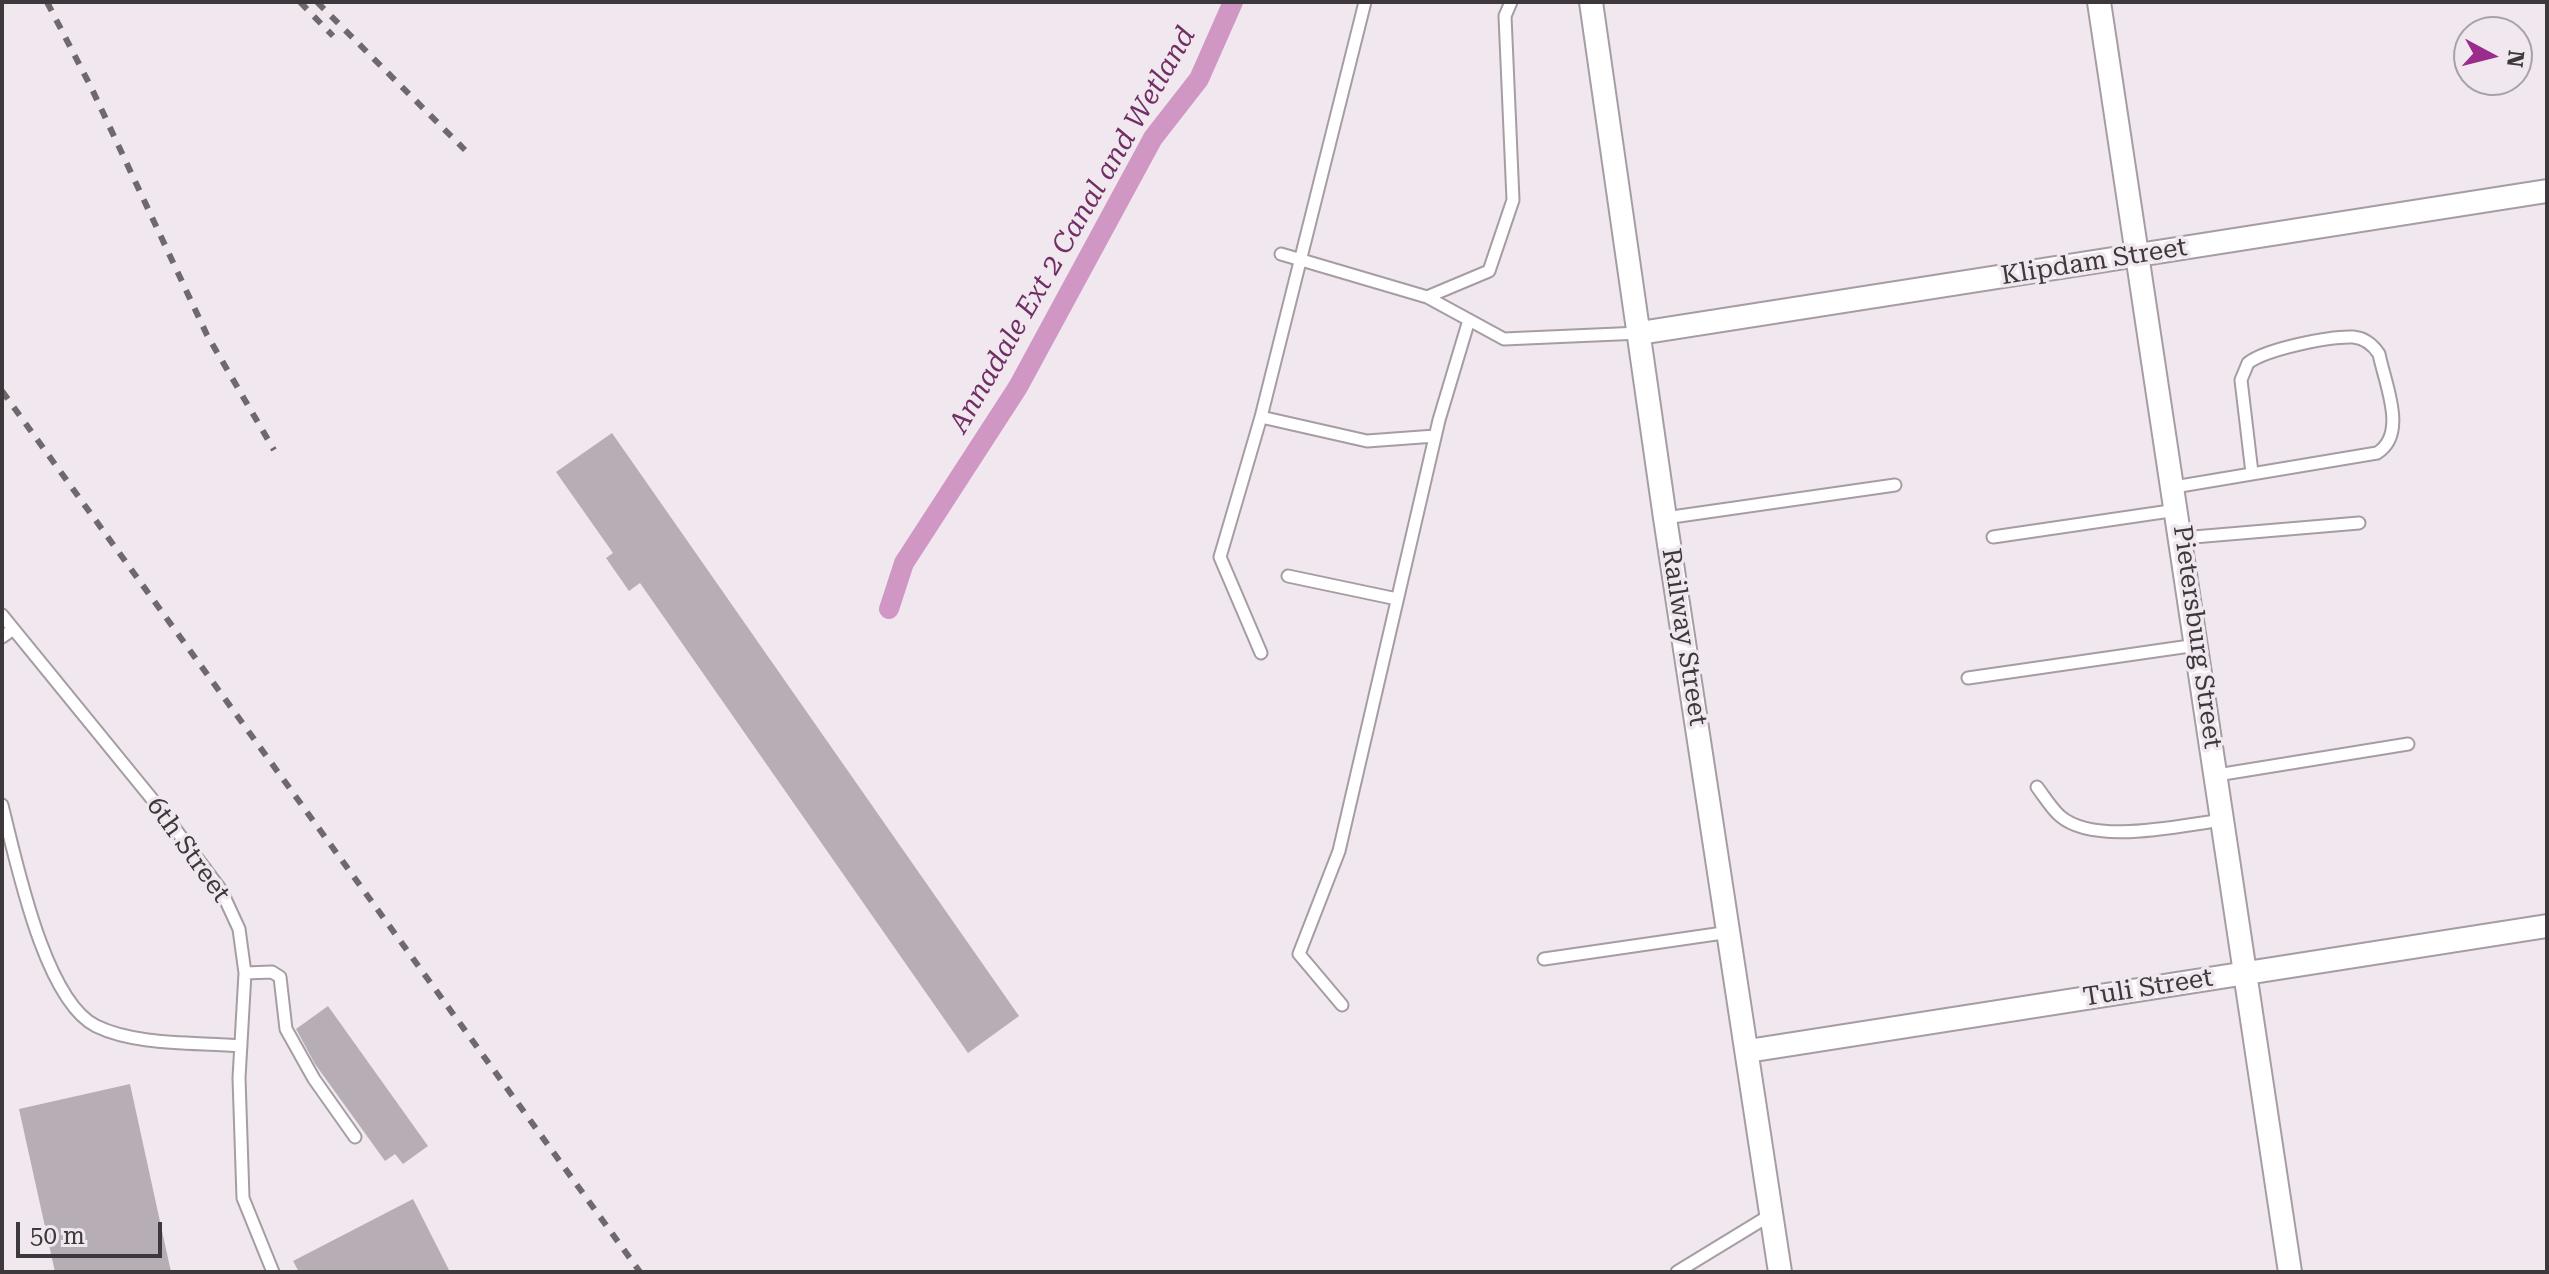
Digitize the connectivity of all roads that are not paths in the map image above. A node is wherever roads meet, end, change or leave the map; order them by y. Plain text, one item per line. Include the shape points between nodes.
1 (1365, 2) edge
2 (1511, 2) edge
3 (1591, 2) edge
4 (2099, 2) edge
5 (2547, 191) edge
6 (1281, 254) dead end
7 (2134, 256) junction
8 (1299, 259) junction
9 (1427, 297) junction
10 (1469, 320) junction
11 (1640, 333) junction
12 (1261, 417) junction
13 (1435, 436) junction
14 (2252, 473) junction
15 (1895, 485) dead end
16 (2174, 487) junction
17 (2178, 510) junction
18 (1665, 518) junction
19 (2359, 523) dead end
20 (1993, 537) dead end
21 (2182, 538) junction
22 (1288, 576) dead end
23 (1397, 599) junction
24 (2, 615) edge
25 (7, 634) edge
26 (2198, 645) junction
27 (1261, 653) dead end
28 (1968, 678) dead end
29 (2408, 744) dead end
30 (2217, 775) junction
31 (2037, 787) dead end
32 (2, 805) edge
33 (2224, 820) junction
34 (2547, 926) edge
35 (1730, 932) junction
36 (1544, 959) dead end
37 (245, 973) junction
38 (2247, 973) junction
39 (1342, 1005) dead end
40 (241, 1046) junction
41 (1748, 1051) junction
42 (355, 1137) dead end
43 (1772, 1214) junction
44 (273, 1272) edge
45 (1677, 1272) edge
46 (1780, 1272) edge
47 (2290, 1272) edge

1 - 8 lane
2 - 9 lane via 1505,16 1513,200 1489,271
3 - 11 street, Railway Street
4 - 7 street, Pietersburg Street
5 - 7 street, Klipdam Street
6 - 8 lane
7 - 11 street, Klipdam Street
7 - 16 street, Pietersburg Street
8 - 9 lane
8 - 12 lane
9 - 10 lane
10 - 11 lane via 1504,339
10 - 13 lane
11 - 18 street, Railway Street
12 - 13 lane via 1367,441
12 - 27 lane via 1220,557
13 - 23 lane
14 - 14 lane via 2377,453 2387,447 2393,438 2393,418 2373,345 2352,337 2269,352 2248,363 2241,380
14 - 16 lane
15 - 18 lane
16 - 17 street, Pietersburg Street
17 - 20 lane
17 - 21 street, Pietersburg Street
18 - 35 street, Railway Street
19 - 21 lane
21 - 26 street, Pietersburg Street
22 - 23 lane
23 - 39 lane via 1339,851 1299,954
24 - 25 lane, 6th Street
25 - 37 lane, 6th Street via 161,810 221,890 239,929
26 - 28 lane
26 - 30 street, Pietersburg Street
29 - 30 lane
30 - 33 street, Pietersburg Street
31 - 33 lane via 2060,816 2089,830
32 - 40 lane via 48,963 73,1010 99,1028 142,1038
33 - 38 street, Pietersburg Street
34 - 38 street, Tuli Street
35 - 36 lane
35 - 41 street, Railway Street
37 - 40 lane, 6th Street
37 - 42 lane via 272,972 280,977 286,1029
38 - 41 street, Tuli Street
38 - 47 street, Pietersburg Street
40 - 44 lane, 6th Street via 243,1198
41 - 43 street, Railway Street
43 - 45 lane
43 - 46 street, Railway Street

